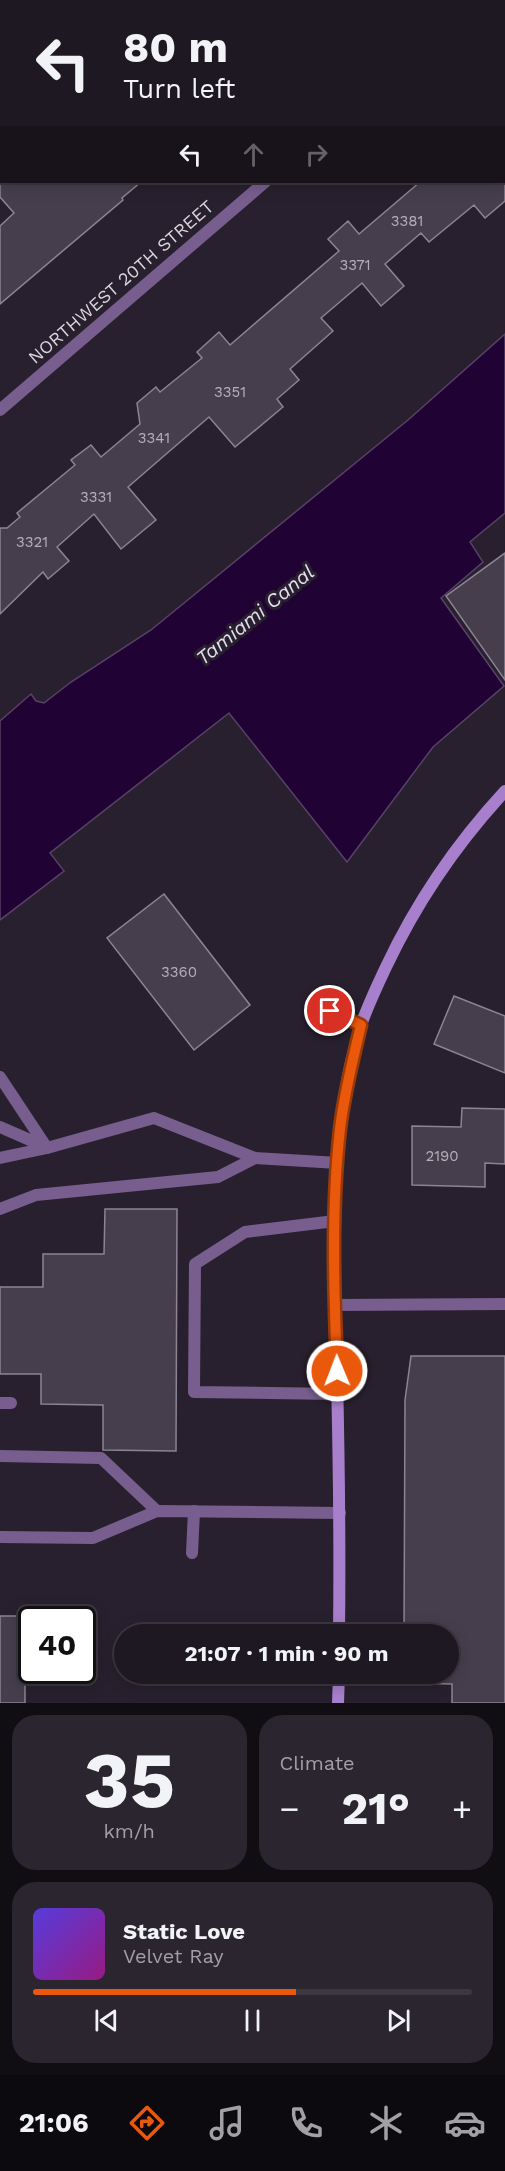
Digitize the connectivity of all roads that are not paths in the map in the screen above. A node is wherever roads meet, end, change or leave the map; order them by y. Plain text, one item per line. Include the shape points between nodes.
1 (264, 183) edge
2 (0, 410) edge
3 (505, 791) edge
4 (314, 1004) dead end
5 (361, 1025) junction
6 (0, 1077) edge
7 (0, 1127) edge
8 (47, 1148) junction
9 (0, 1158) edge
10 (255, 1158) junction
11 (338, 1163) junction
12 (0, 1209) edge
13 (335, 1221) junction
14 (505, 1304) edge
15 (335, 1305) junction
16 (337, 1394) junction
17 (0, 1456) edge
18 (158, 1511) junction
19 (194, 1511) junction
20 (340, 1513) junction
21 (0, 1537) edge
22 (192, 1553) dead end
23 (339, 1624) edge
24 (339, 1684) edge
25 (339, 1703) edge

1 - 2 street, NORTHWEST 20TH STREET
3 - 5 street via 476,823 421,899
4 - 5 street
5 - 11 street via 345,1096
6 - 8 street
7 - 8 street
8 - 9 street
8 - 10 street via 154,1118
10 - 11 street
10 - 12 street via 218,1177 36,1195
11 - 13 street
13 - 15 street
13 - 16 street via 245,1232 195,1264 194,1392
14 - 15 street
15 - 16 street
16 - 20 street
17 - 18 street via 100,1458
18 - 19 street
18 - 21 street via 93,1538
19 - 20 street
19 - 22 street
20 - 23 street
24 - 25 street

